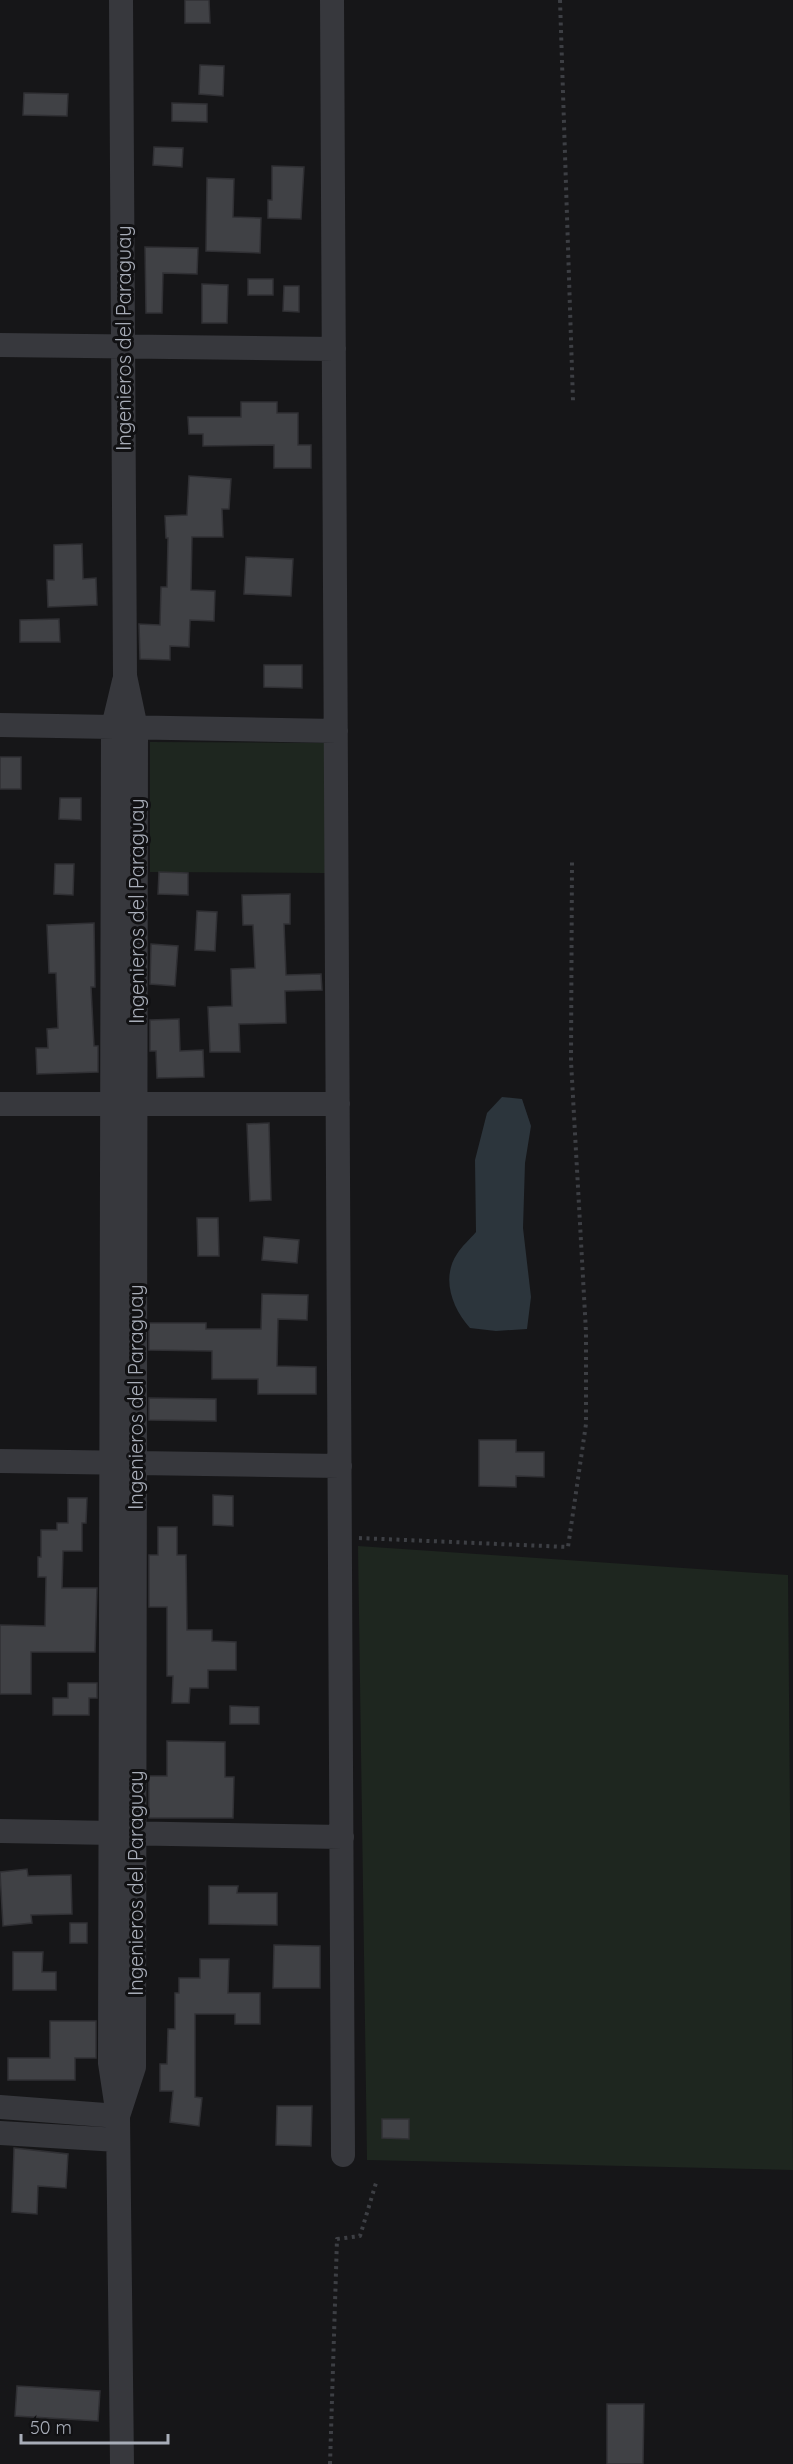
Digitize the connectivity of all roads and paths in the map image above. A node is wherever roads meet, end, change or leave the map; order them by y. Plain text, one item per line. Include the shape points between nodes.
1 (121, 0) edge
2 (332, 0) edge
3 (560, 0) edge
4 (0, 345) edge
5 (123, 347) junction
6 (334, 349) junction
7 (573, 401) dead end
8 (0, 725) edge
9 (124, 727) junction
10 (336, 731) junction
11 (572, 861) dead end
12 (0, 1104) edge
13 (124, 1104) junction
14 (338, 1104) junction
15 (0, 1461) edge
16 (111, 1462) junction
17 (135, 1463) junction
18 (340, 1466) junction
19 (340, 1537) junction
20 (0, 1832) edge
21 (110, 1833) junction
22 (135, 1834) junction
23 (342, 1837) junction
24 (0, 2108) edge
25 (118, 2116) junction
26 (0, 2133) edge
27 (118, 2139) junction
28 (343, 2155) dead end
29 (376, 2182) dead end
30 (122, 2464) edge
31 (330, 2464) edge

1 - 5 street, Ingenieros del Paraguay
2 - 6 street
3 - 7 path
4 - 5 street
5 - 6 street
5 - 9 street, Ingenieros del Paraguay
6 - 10 street
8 - 9 street
9 - 10 street
9 - 13 street, Ingenieros del Paraguay
10 - 14 street
11 - 19 path via 571,1061 581,1212 586,1424 568,1547
12 - 13 street
13 - 14 street
13 - 16 street, Ingenieros del Paraguay
13 - 17 street, Ingenieros del Paraguay
14 - 18 street
15 - 16 street
16 - 17 street
16 - 21 street, Ingenieros del Paraguay
17 - 18 street
17 - 22 street, Ingenieros del Paraguay
18 - 19 street
19 - 23 street
20 - 21 street
21 - 22 street
21 - 25 street, Ingenieros del Paraguay via 110,2063
22 - 23 street
22 - 25 street, Ingenieros del Paraguay via 134,2067
23 - 28 street
24 - 25 street
25 - 27 street, Ingenieros del Paraguay
26 - 27 street
27 - 30 street, Ingenieros del Paraguay
29 - 31 path via 360,2236 337,2239

